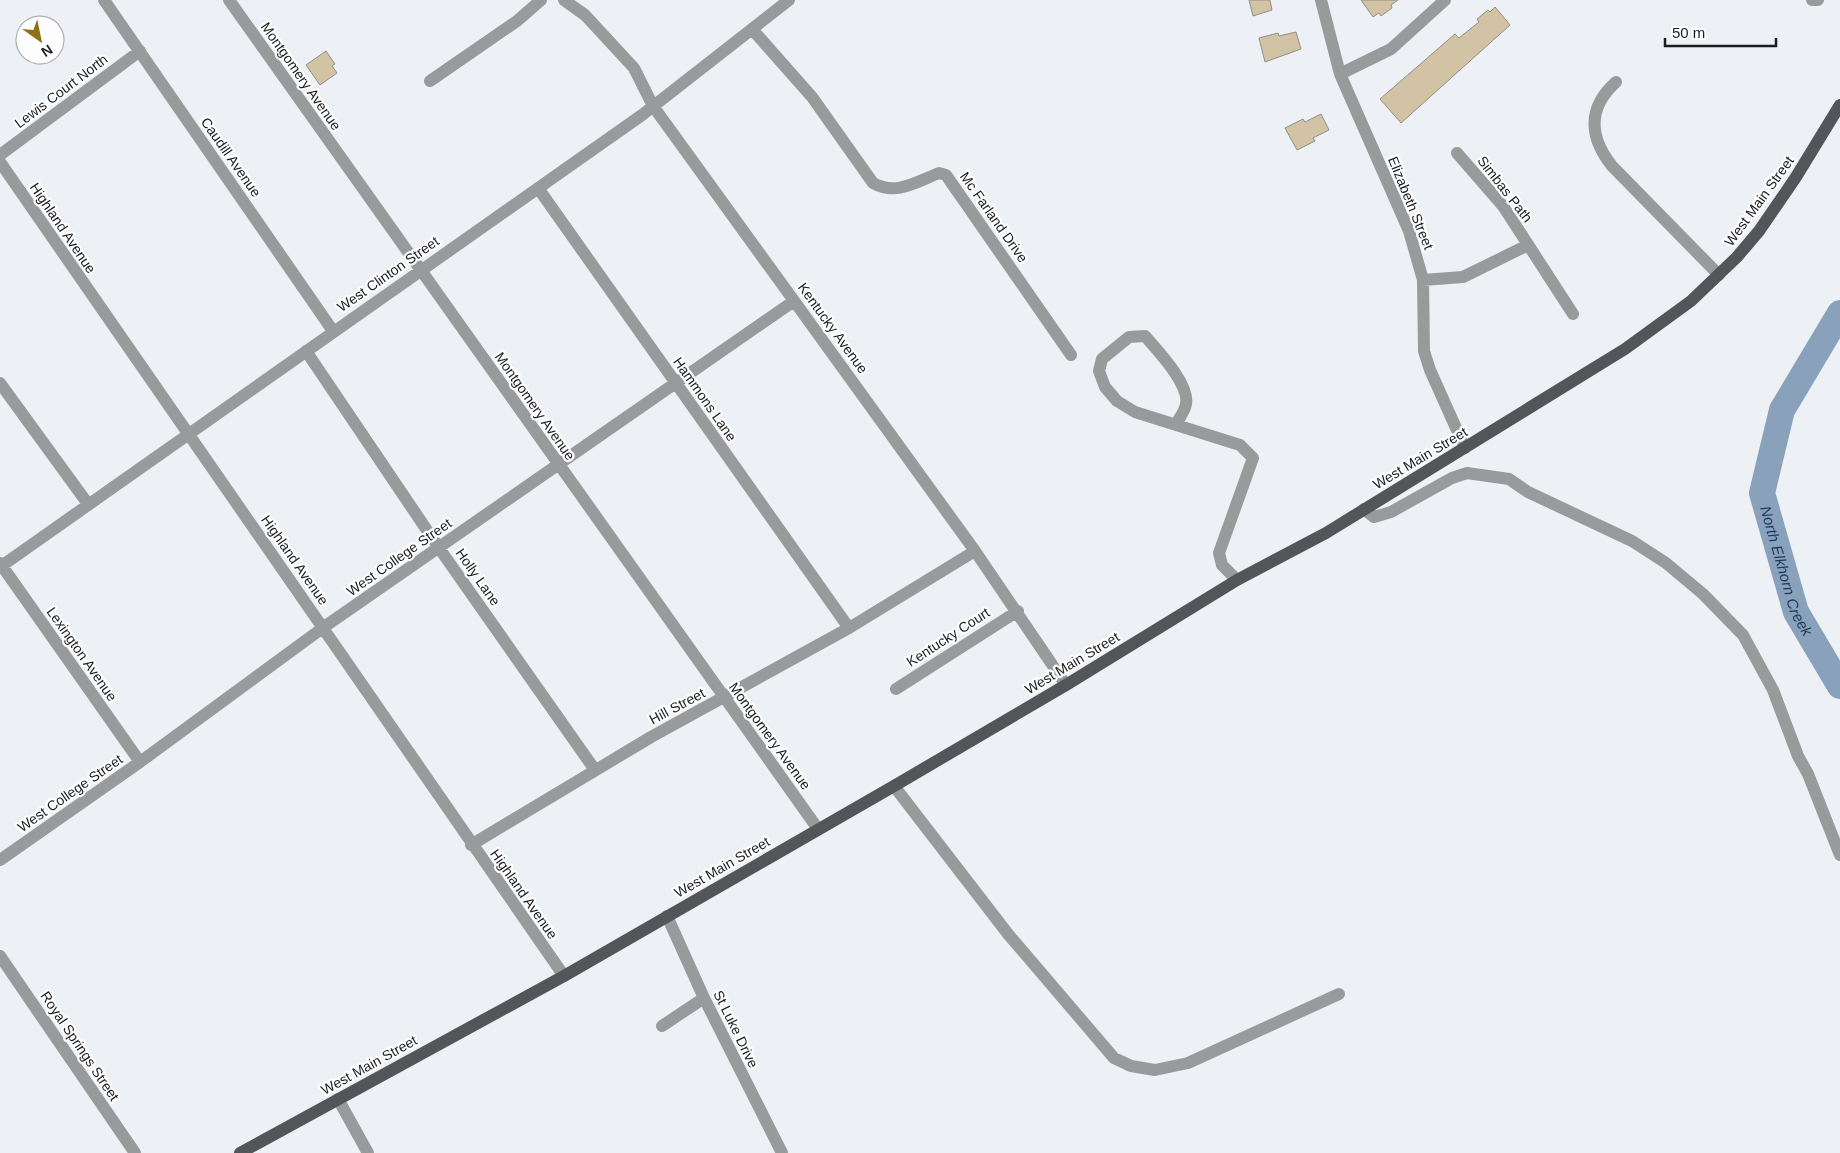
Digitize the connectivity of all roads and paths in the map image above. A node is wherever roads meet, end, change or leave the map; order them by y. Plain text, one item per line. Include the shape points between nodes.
1 (104, 0) edge
2 (229, 0) edge
3 (541, 0) edge
4 (564, 0) edge
5 (789, 0) edge
6 (1321, 0) edge
7 (1445, 0) edge
8 (1812, 0) edge
9 (1818, 0) edge
10 (752, 29) junction
11 (140, 51) junction
12 (1340, 74) junction
13 (430, 81) dead end
14 (1616, 82) dead end
15 (1840, 105) edge
16 (653, 106) junction
17 (1457, 153) dead end
18 (0, 155) edge
19 (0, 162) edge
20 (538, 188) junction
21 (1528, 245) junction
22 (421, 270) junction
23 (1719, 276) junction
24 (1423, 280) junction
25 (794, 300) junction
26 (1573, 314) dead end
27 (333, 331) junction
28 (306, 351) junction
29 (1071, 355) dead end
30 (675, 382) junction
31 (0, 383) edge
32 (1176, 425) junction
33 (187, 434) junction
34 (1465, 448) junction
35 (558, 464) junction
36 (88, 504) junction
37 (1364, 509) junction
38 (439, 548) junction
39 (975, 551) junction
40 (1, 565) edge
41 (1237, 580) junction
42 (1018, 611) junction
43 (324, 627) junction
44 (849, 628) junction
45 (1066, 685) junction
46 (896, 689) dead end
47 (724, 697) junction
48 (140, 762) junction
49 (595, 770) junction
50 (894, 786) junction
51 (818, 829) junction
52 (471, 845) junction
53 (1840, 855) edge
54 (0, 860) edge
55 (667, 916) junction
56 (0, 956) edge
57 (564, 976) junction
58 (1339, 994) dead end
59 (704, 998) junction
60 (662, 1026) dead end
61 (338, 1100) junction
62 (135, 1153) edge
63 (240, 1153) edge
64 (368, 1153) edge
65 (782, 1153) edge

1 - 11 street, Caudill Avenue
2 - 22 street, Montgomery Avenue
3 - 13 street via 518,21
4 - 16 street, Kentucky Avenue via 585,15 634,68
5 - 10 street, West Clinton Street
6 - 12 street, Elizabeth Street
7 - 12 street via 1391,49
8 - 9 street
10 - 16 street, West Clinton Street
10 - 29 street, Mc Farland Drive via 812,97 873,183 883,189 895,190 939,173 946,175
11 - 18 street, Lewis Court North
11 - 27 street, Caudill Avenue
12 - 24 street, Elizabeth Street via 1409,231
14 - 23 street via 1606,91 1594,117 1594,133 1599,146 1612,166
15 - 23 main road, West Main Street via 1767,220
16 - 20 street, West Clinton Street
16 - 25 street, Kentucky Avenue
17 - 21 street, Simbas Path via 1503,206
19 - 33 street, Highland Avenue
20 - 22 street, West Clinton Street
20 - 30 street, Hammons Lane
21 - 24 street, Simbas Path via 1463,277
21 - 26 street, Simbas Path
22 - 27 street, West Clinton Street
22 - 35 street, Montgomery Avenue
23 - 34 main road, West Main Street via 1625,349
24 - 34 street, Elizabeth Street via 1424,351
25 - 30 street, West College Street
25 - 39 street, Kentucky Avenue
27 - 28 street, West Clinton Street
28 - 33 street, West Clinton Street
28 - 38 street, Holly Lane
30 - 35 street, West College Street
30 - 44 street, Hammons Lane
31 - 36 street
32 - 32 street via 1135,412 1117,401 1105,387 1099,371 1102,359 1129,337 1145,336 1186,391 1186,404
32 - 41 street via 1240,445 1253,458 1219,553 1222,565
33 - 36 street, West Clinton Street
33 - 43 street, Highland Avenue
34 - 37 main road, West Main Street
35 - 38 street, West College Street
35 - 47 street, Montgomery Avenue
36 - 40 street, West Clinton Street
37 - 41 main road, West Main Street
37 - 53 street via 1374,517 1391,512 1467,473 1509,480 1632,541 1666,563 1704,594 1743,635 1773,690
38 - 43 street, West College Street
38 - 49 street, Holly Lane
39 - 42 street, Kentucky Avenue
39 - 44 street, Hill Street
40 - 48 street, Lexington Avenue
41 - 45 main road, West Main Street
42 - 45 street, Kentucky Avenue
42 - 46 street, Kentucky Court
43 - 48 street, West College Street
43 - 52 street, Highland Avenue
44 - 47 street, Hill Street
45 - 50 main road, West Main Street
47 - 49 street, Hill Street
47 - 51 street, Montgomery Avenue
48 - 54 street, West College Street
49 - 52 street, Hill Street
50 - 51 main road, West Main Street
50 - 58 street via 1008,934 1114,1058 1131,1066 1154,1070 1188,1063
51 - 55 main road, West Main Street
52 - 57 street, Highland Avenue
55 - 57 main road, West Main Street
55 - 59 street, St Luke Drive
56 - 62 street, Royal Springs Street
57 - 61 main road, West Main Street
59 - 60 street
59 - 65 street, St Luke Drive
61 - 63 main road, West Main Street
61 - 64 street

